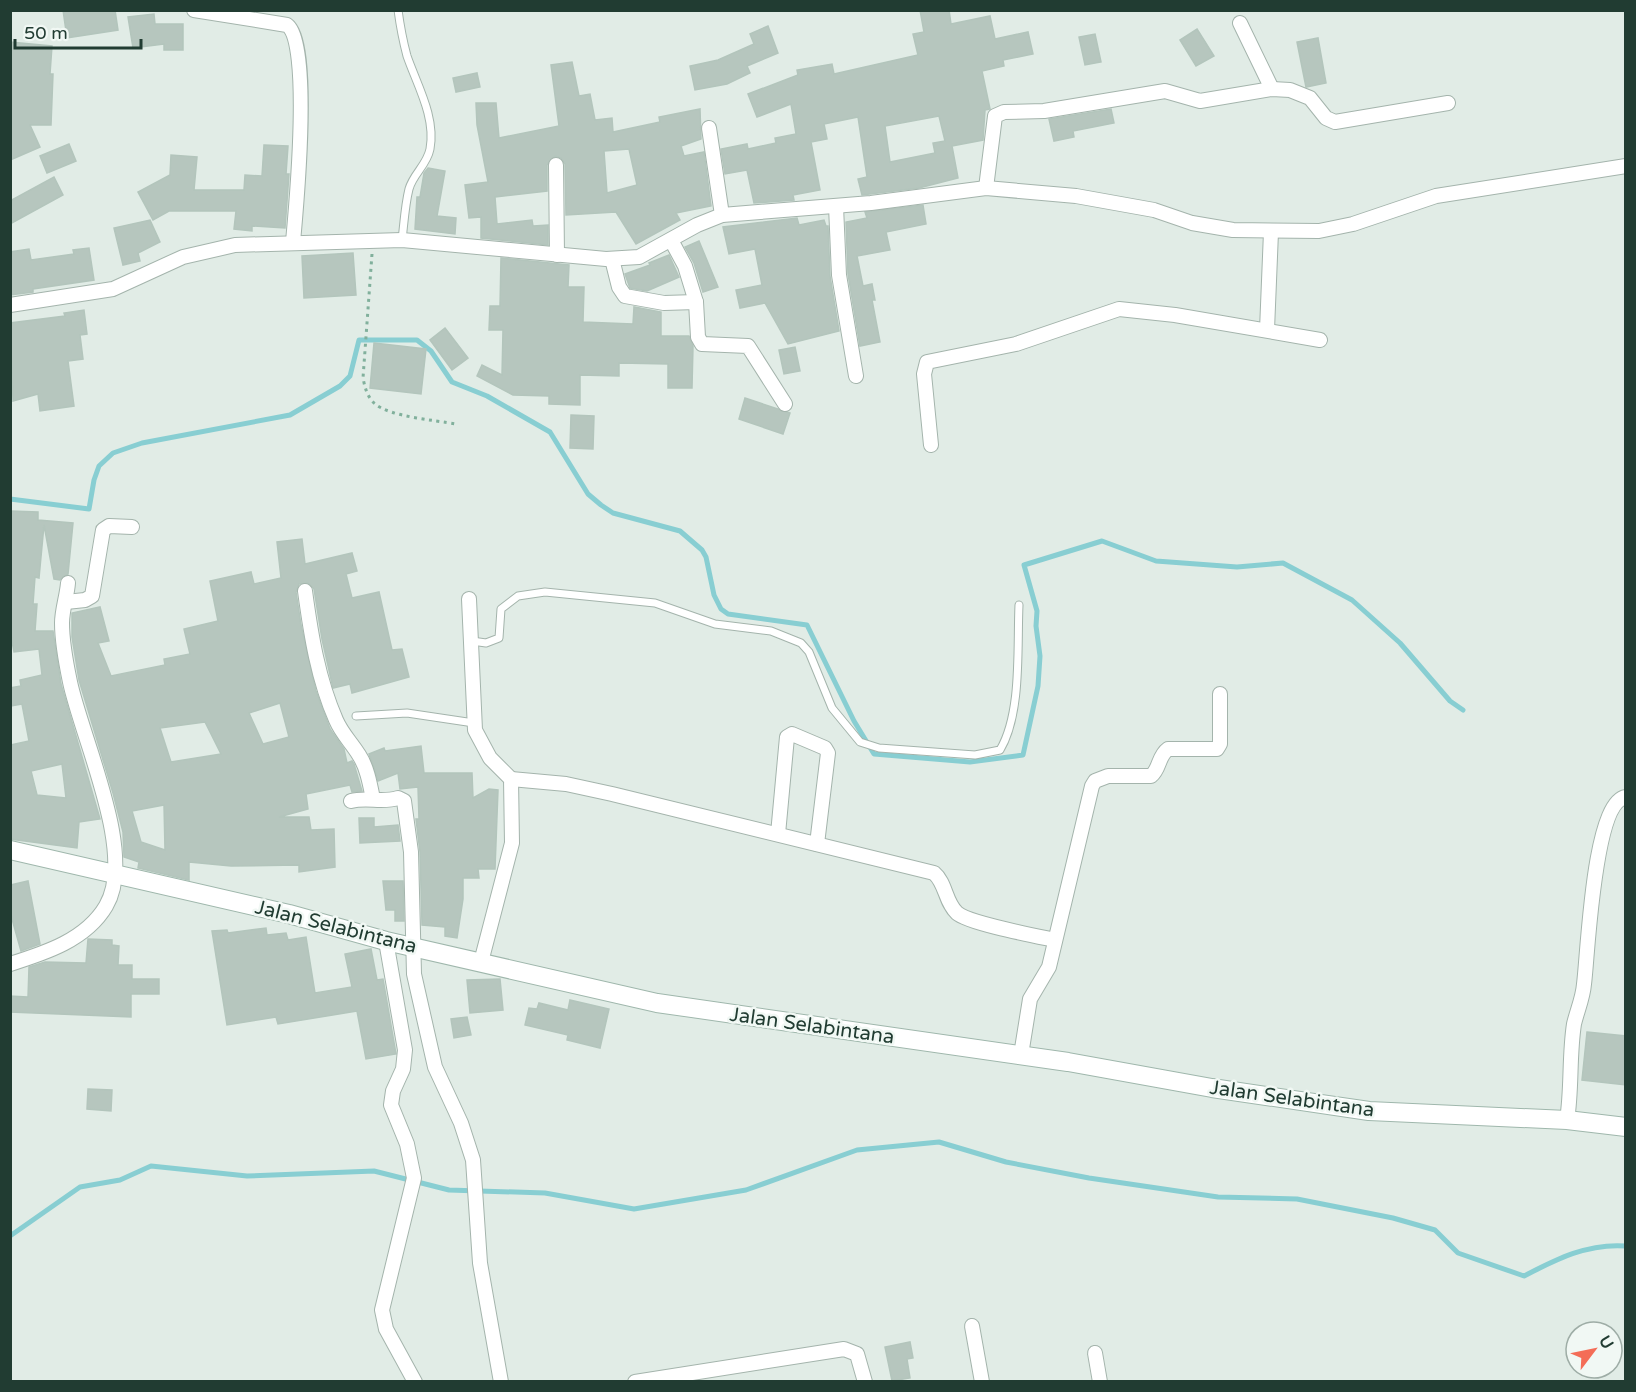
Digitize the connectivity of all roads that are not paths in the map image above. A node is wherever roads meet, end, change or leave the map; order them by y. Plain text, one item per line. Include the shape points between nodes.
1 (194, 10) edge
2 (398, 10) edge
3 (1240, 23) dead end
4 (1272, 89) junction
5 (1448, 103) dead end
6 (710, 128) dead end
7 (556, 165) dead end
8 (1626, 166) edge
9 (986, 188) junction
10 (836, 206) junction
11 (722, 215) junction
12 (1271, 232) junction
13 (402, 240) junction
14 (671, 240) junction
15 (293, 242) junction
16 (557, 255) junction
17 (612, 259) junction
18 (696, 302) junction
19 (10, 305) edge
20 (1268, 330) junction
21 (1320, 340) dead end
22 (856, 376) dead end
23 (785, 404) dead end
24 (931, 445) dead end
25 (132, 527) dead end
26 (68, 583) dead end
27 (305, 591) dead end
28 (469, 599) dead end
29 (66, 602) junction
30 (1019, 605) dead end
31 (472, 641) junction
32 (1220, 694) dead end
33 (356, 716) dead end
34 (474, 723) junction
35 (511, 779) junction
36 (1626, 797) edge
37 (373, 799) junction
38 (351, 801) dead end
39 (778, 834) junction
40 (817, 844) junction
41 (10, 850) edge
42 (117, 874) junction
43 (1055, 940) junction
44 (386, 941) junction
45 (412, 947) junction
46 (481, 962) junction
47 (10, 964) edge
48 (1021, 1055) junction
49 (1567, 1120) junction
50 (1626, 1127) edge
51 (972, 1326) dead end
52 (1095, 1353) dead end
53 (415, 1382) edge
54 (501, 1382) edge
55 (635, 1382) edge
56 (865, 1382) edge
57 (982, 1382) edge
58 (1100, 1382) edge

1 - 15 street via 279,24 293,31 302,142
2 - 13 lane via 406,53 428,110 430,129 426,161 409,189
3 - 4 street
4 - 5 street via 1299,92 1335,122
4 - 9 street via 1200,101 1166,91 1044,111 998,113
6 - 11 street
7 - 16 street
8 - 12 street via 1436,196 1353,224 1319,231
9 - 10 street
9 - 12 street via 1076,196 1154,210 1192,223
10 - 11 street
10 - 22 street via 839,275
11 - 14 street
12 - 20 street
13 - 15 street
13 - 16 street
14 - 17 street via 639,257
14 - 18 street via 685,266
15 - 19 street via 216,247 183,257 113,289
16 - 17 street
17 - 18 street via 620,290 627,297 664,303
18 - 23 street via 700,342 748,346
20 - 21 street
20 - 24 street via 1119,309 1016,344 929,361 924,368
25 - 29 street via 109,526 103,530 91,598
26 - 29 street
27 - 37 street via 315,660 334,717 359,755
28 - 31 street
29 - 42 street via 62,622 70,682 111,817
30 - 31 lane via 1013,717 1007,738 1000,750 975,755 879,748 860,742 832,708 809,652 801,643 771,631 704,621 655,603 545,592 518,596 501,609 499,638 486,643
31 - 34 street
32 - 43 street via 1220,744 1216,749 1168,748 1151,776 1108,776 1095,781
33 - 34 lane via 407,713
34 - 35 street via 483,748
35 - 39 street via 566,784
35 - 46 street via 512,843
36 - 49 street via 1613,805 1603,833 1584,986 1574,1025
37 - 38 street
37 - 45 street via 404,801 413,876
39 - 40 street
39 - 40 street via 787,737 792,734 825,748 828,753
40 - 43 street via 934,873 958,915
41 - 42 street, Jalan Selabintana
42 - 44 street, Jalan Selabintana
42 - 47 street via 107,906 92,924 64,944
43 - 48 street via 1049,967 1032,991
44 - 45 street, Jalan Selabintana
44 - 53 street via 405,1050 391,1105 413,1162 414,1178 382,1311 386,1329
45 - 46 street, Jalan Selabintana
45 - 54 street via 414,974 435,1067 473,1160 480,1263
46 - 48 street, Jalan Selabintana via 657,1004
48 - 49 street, Jalan Selabintana via 1369,1111
49 - 50 street, Jalan Selabintana
51 - 57 street
52 - 58 street
55 - 56 street via 844,1348 857,1354

